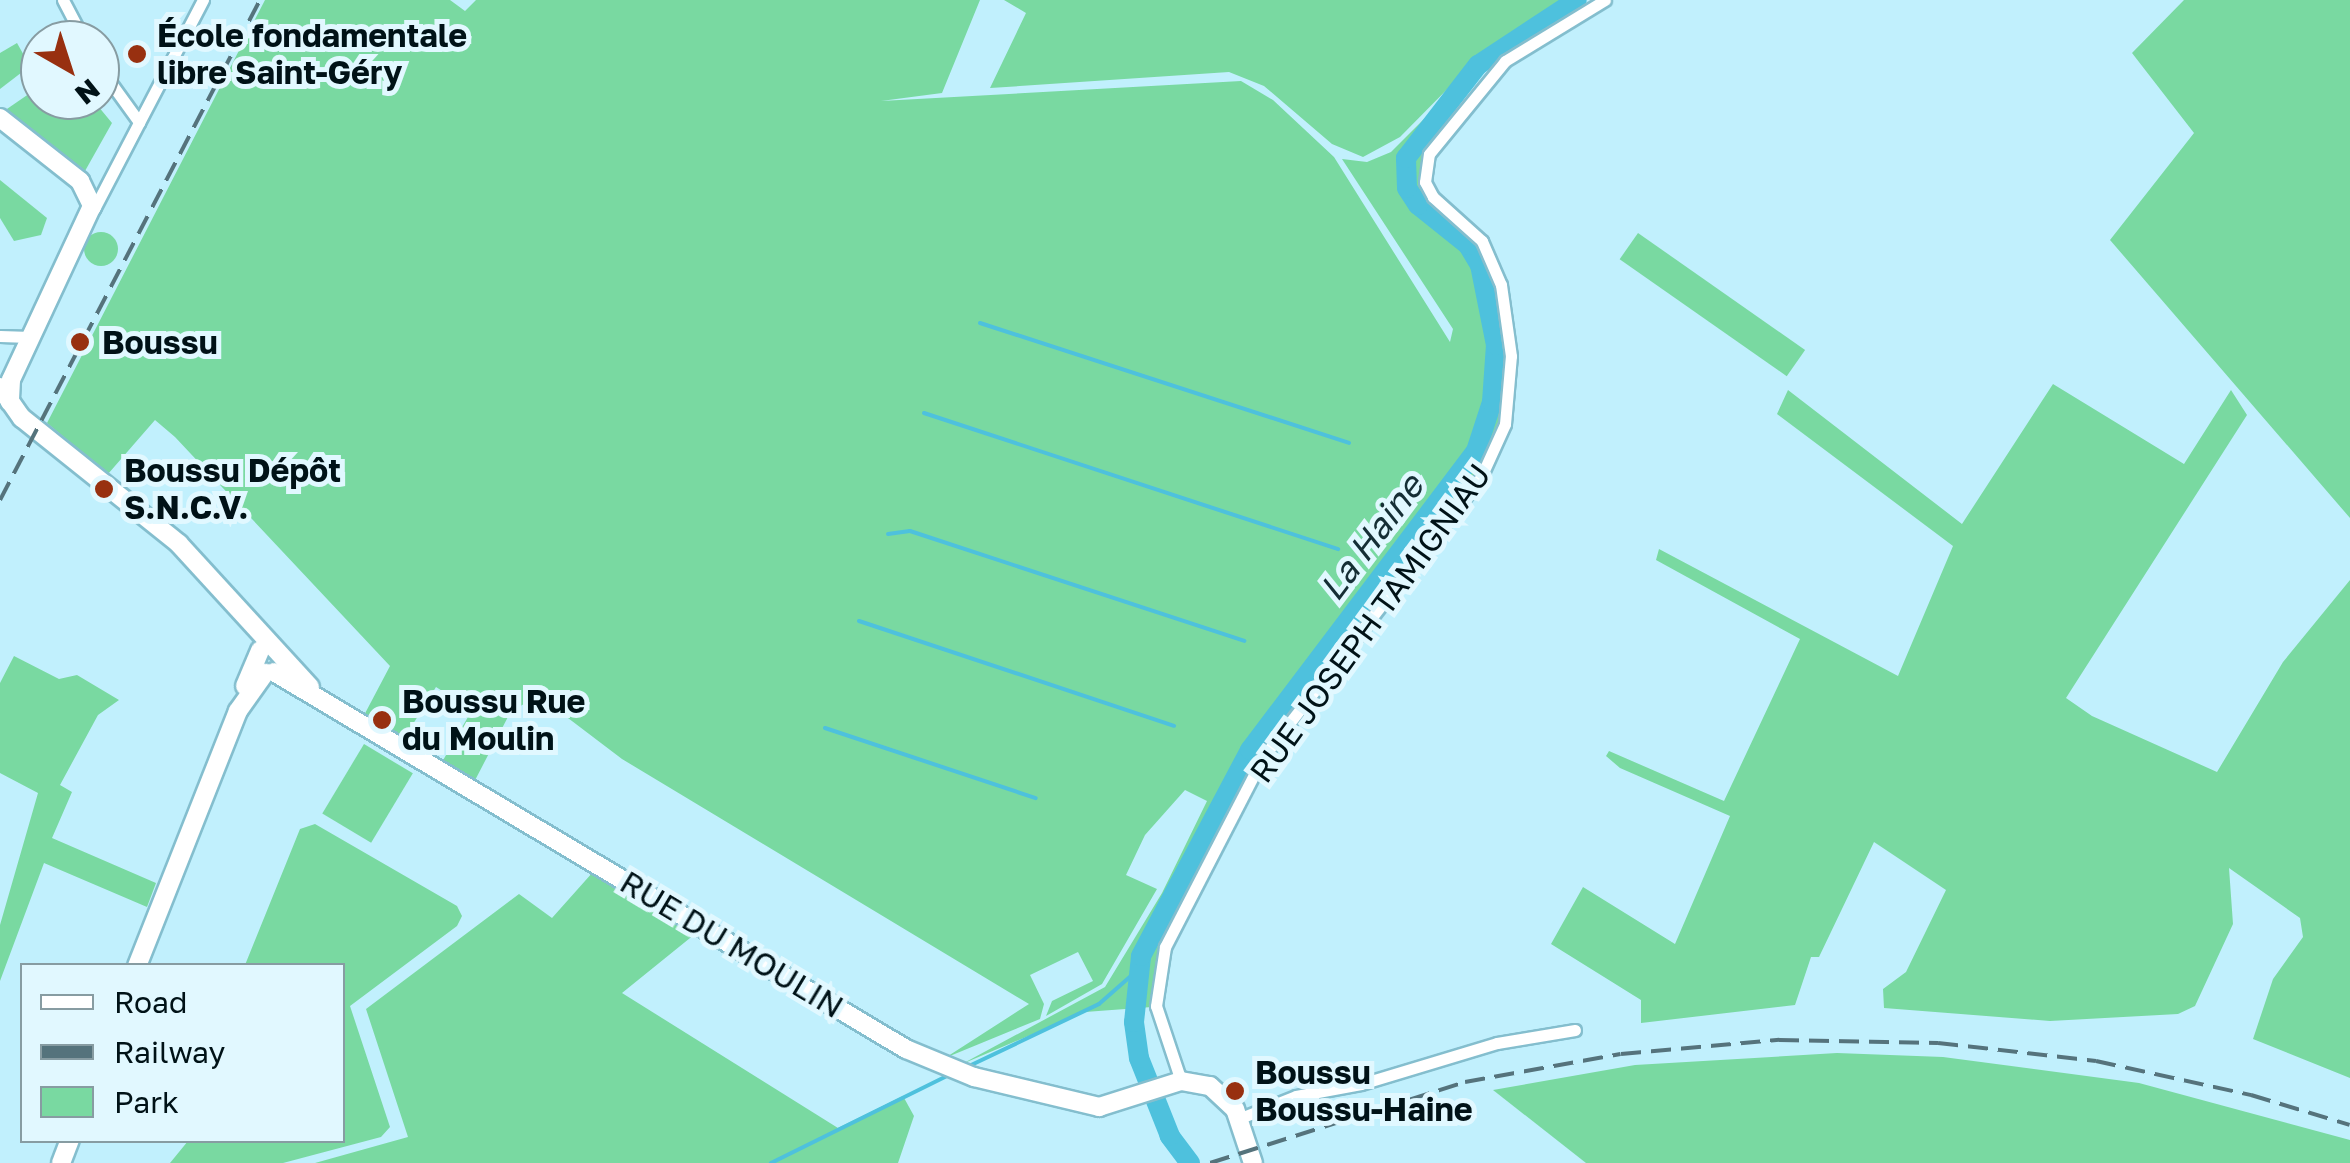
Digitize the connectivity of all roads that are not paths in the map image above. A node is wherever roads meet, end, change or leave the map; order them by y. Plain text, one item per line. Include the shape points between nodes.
1 (203, 0) edge
2 (1604, 0) edge
3 (120, 96) edge
4 (0, 118) edge
5 (138, 122) junction
6 (111, 173) junction
7 (88, 186) junction
8 (92, 213) junction
9 (71, 257) junction
10 (0, 336) edge
11 (30, 337) junction
12 (0, 387) edge
13 (6, 409) edge
14 (269, 661) junction
15 (138, 963) edge
16 (1575, 1030) dead end
17 (1174, 1083) junction
18 (1238, 1119) junction
19 (1253, 1163) edge

1 - 5 street
2 - 17 street, RUE JOSEPH TAMIGNIAU via 1506,61 1429,154 1425,182 1433,197 1482,241 1501,285 1510,356 1505,424 1481,477 1264,757 1165,947 1156,1006
3 - 5 street
4 - 7 street
5 - 6 street
6 - 7 street
6 - 8 street
7 - 8 street
7 - 9 street
8 - 9 street
9 - 11 street
10 - 11 street
11 - 13 street via 8,387
12 - 13 street, RUE DU MOULIN
13 - 14 street, RUE DU MOULIN via 179,544 234,601
14 - 15 street via 238,711
14 - 17 street, RUE DU MOULIN via 906,1050 974,1077 1099,1106
16 - 18 street via 1497,1043 1362,1084 1296,1096
17 - 18 street via 1220,1091
18 - 19 street

